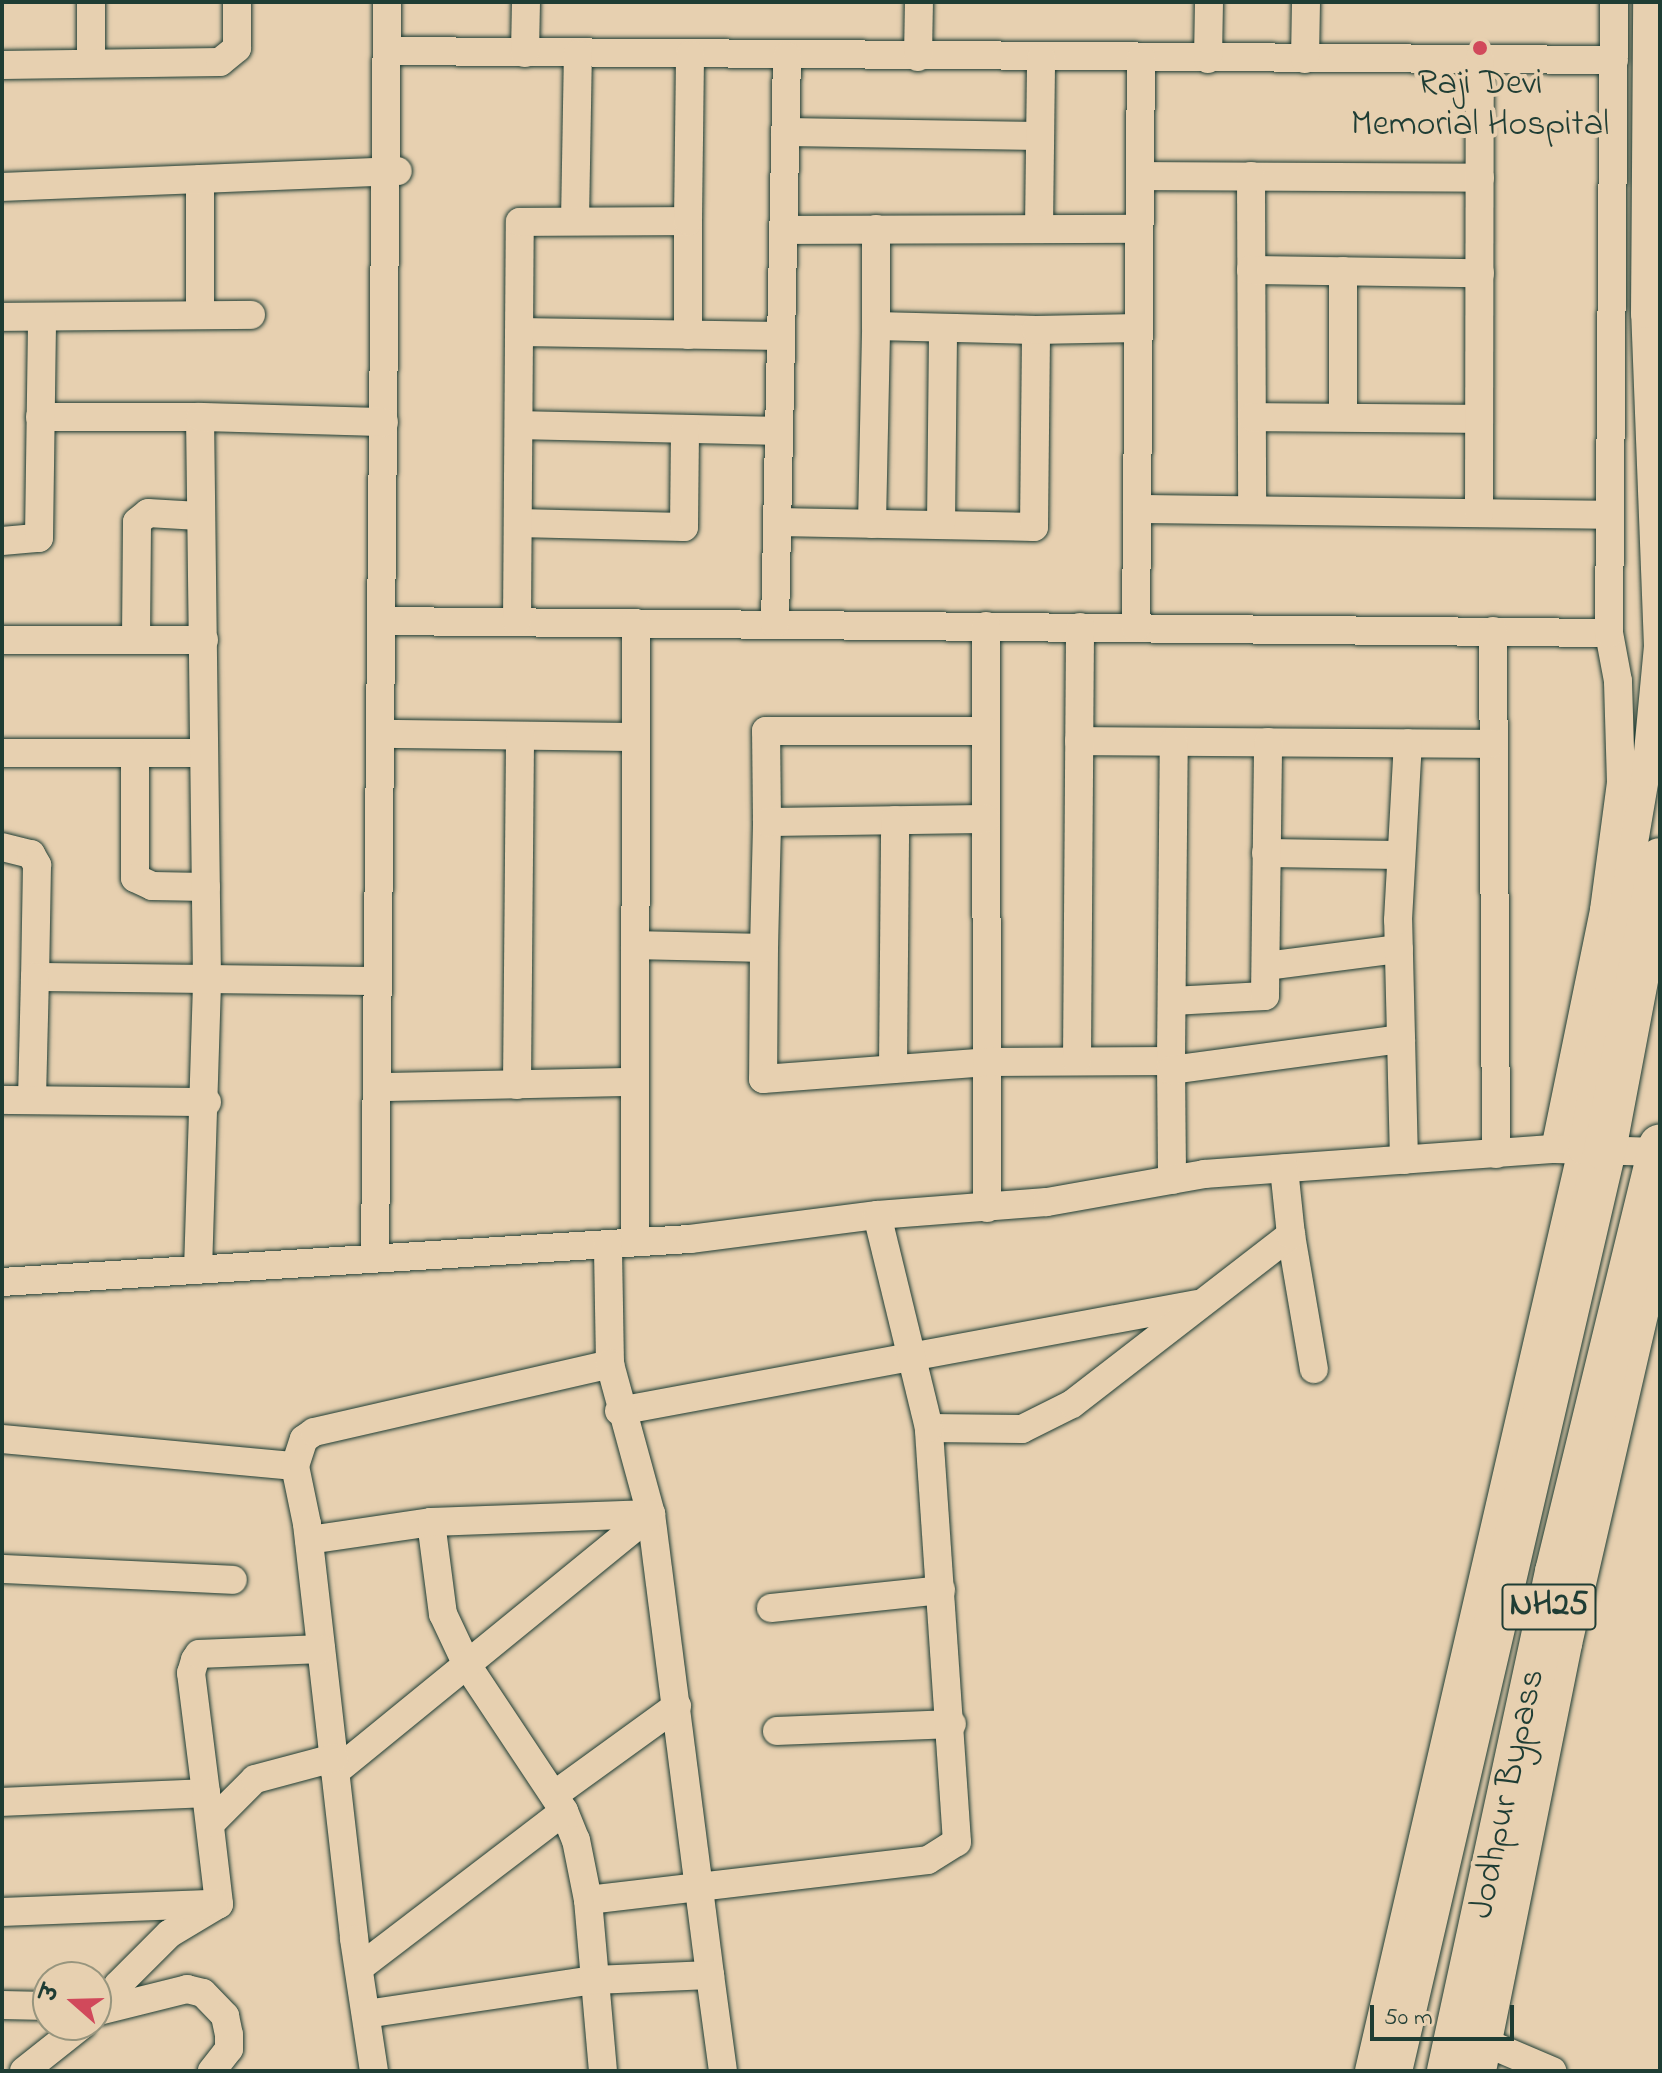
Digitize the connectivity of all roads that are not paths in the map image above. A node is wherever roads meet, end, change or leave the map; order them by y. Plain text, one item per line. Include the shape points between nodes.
1 (91, 2) edge
2 (237, 2) edge
3 (387, 2) edge
4 (399, 2) edge
5 (526, 2) edge
6 (919, 2) edge
7 (1209, 2) edge
8 (1306, 2) edge
9 (1614, 2) edge
10 (1647, 2) edge
11 (393, 52) junction
12 (525, 53) junction
13 (578, 54) junction
14 (690, 55) junction
15 (787, 56) junction
16 (918, 57) junction
17 (1041, 58) junction
18 (1141, 58) junction
19 (1208, 59) junction
20 (1305, 59) junction
21 (1480, 60) junction
22 (1614, 60) junction
23 (91, 62) junction
24 (2, 65) edge
25 (785, 132) junction
26 (1040, 136) junction
27 (392, 171) junction
28 (1140, 176) junction
29 (1251, 176) junction
30 (1480, 178) junction
31 (200, 179) junction
32 (2, 187) edge
33 (575, 221) junction
34 (688, 221) junction
35 (876, 229) junction
36 (1039, 229) junction
37 (1139, 229) junction
38 (783, 230) junction
39 (1251, 270) junction
40 (1343, 271) junction
41 (1480, 273) junction
42 (200, 315) junction
43 (251, 315) dead end
44 (2, 317) edge
45 (42, 318) junction
46 (876, 326) junction
47 (943, 328) junction
48 (1138, 328) junction
49 (1036, 330) junction
50 (519, 332) junction
51 (688, 335) junction
52 (781, 336) junction
53 (40, 417) junction
54 (200, 417) junction
55 (1252, 417) junction
56 (1343, 417) junction
57 (1479, 419) junction
58 (384, 422) junction
59 (519, 425) junction
60 (685, 429) junction
61 (779, 431) junction
62 (1137, 509) junction
63 (1252, 510) junction
64 (1479, 513) junction
65 (1610, 515) junction
66 (199, 516) junction
67 (777, 522) junction
68 (518, 523) junction
69 (872, 524) junction
70 (941, 525) junction
71 (2, 541) edge
72 (388, 620) junction
73 (517, 621) junction
74 (636, 623) junction
75 (775, 624) junction
76 (986, 626) junction
77 (1080, 627) junction
78 (1136, 628) junction
79 (1493, 631) junction
80 (1609, 633) junction
81 (136, 639) junction
82 (2, 640) edge
83 (204, 640) junction
84 (986, 731) junction
85 (393, 734) junction
86 (520, 736) junction
87 (636, 737) junction
88 (1079, 741) junction
89 (1174, 742) junction
90 (1268, 742) junction
91 (1408, 743) junction
92 (1491, 744) junction
93 (2, 753) edge
94 (135, 753) junction
95 (203, 753) junction
96 (986, 819) junction
97 (895, 820) junction
98 (767, 822) junction
99 (2, 847) edge
100 (1266, 853) junction
101 (1400, 855) junction
102 (1660, 859) edge
103 (206, 887) junction
104 (635, 945) junction
105 (764, 948) junction
106 (1399, 949) junction
107 (1266, 966) junction
108 (35, 977) junction
109 (207, 980) junction
110 (378, 981) junction
111 (1172, 1001) junction
112 (1401, 1039) junction
113 (1077, 1061) junction
114 (987, 1062) junction
115 (1171, 1066) junction
116 (893, 1069) junction
117 (635, 1082) junction
118 (517, 1085) junction
119 (389, 1087) junction
120 (32, 1099) junction
121 (2, 1100) edge
122 (207, 1102) junction
123 (1660, 1149) edge
124 (1581, 1150) junction
125 (1496, 1154) junction
126 (1404, 1160) junction
127 (1284, 1168) junction
128 (1172, 1180) junction
129 (987, 1208) junction
130 (877, 1215) junction
131 (1291, 1235) junction
132 (621, 1243) junction
133 (1660, 1247) edge
134 (381, 1258) junction
135 (198, 1270) junction
136 (2, 1282) edge
137 (1197, 1304) junction
138 (911, 1354) junction
139 (610, 1364) junction
140 (1314, 1369) dead end
141 (619, 1411) junction
142 (929, 1428) junction
143 (2, 1439) edge
144 (295, 1466) junction
145 (651, 1514) junction
146 (431, 1522) junction
147 (309, 1540) junction
148 (2, 1569) edge
149 (233, 1580) dead end
150 (941, 1590) junction
151 (771, 1608) dead end
152 (321, 1649) junction
153 (467, 1665) junction
154 (677, 1706) junction
155 (952, 1724) junction
156 (777, 1731) dead end
157 (334, 1765) junction
158 (206, 1793) junction
159 (2, 1802) edge
160 (559, 1803) junction
161 (211, 1823) junction
162 (702, 1885) junction
163 (588, 1900) junction
164 (219, 1904) junction
165 (2, 1912) edge
166 (359, 1968) junction
167 (710, 1975) junction
168 (594, 1980) junction
169 (112, 1992) edge
170 (2, 2005) edge
171 (112, 2005) edge
172 (32, 2006) edge
173 (366, 2014) junction
174 (62, 2041) edge
175 (1486, 2058) edge
176 (24, 2071) edge
177 (212, 2071) edge
178 (374, 2071) edge
179 (603, 2071) edge
180 (723, 2071) edge
181 (1369, 2071) edge
182 (1391, 2071) edge
183 (1448, 2071) edge
184 (1552, 2071) edge

1 - 23 street
2 - 23 street via 237,48 220,62
3 - 11 street
4 - 11 street
5 - 12 street
6 - 16 street
7 - 19 street
8 - 20 street
9 - 22 street
10 - 124 street via 1645,314 1658,647 1631,881
11 - 12 street
11 - 27 street
12 - 13 street
13 - 14 street
13 - 33 street
14 - 15 street
14 - 34 street
15 - 16 street
15 - 25 street
16 - 17 street
17 - 18 street
17 - 26 street
18 - 19 street
18 - 28 street
19 - 20 street
20 - 21 street
21 - 22 street
21 - 30 street
22 - 65 street
23 - 24 street
25 - 26 street
25 - 38 street
26 - 36 street
27 - 31 street
27 - 58 street
27 - 72 street
28 - 29 street
28 - 37 street
29 - 30 street
29 - 39 street
30 - 41 street
31 - 32 street
31 - 42 street
33 - 34 street
33 - 50 street via 520,222
34 - 51 street
35 - 36 street
35 - 38 street
35 - 46 street
36 - 37 street
37 - 48 street
38 - 52 street
39 - 40 street
39 - 55 street
40 - 41 street
40 - 56 street
41 - 57 street
42 - 43 street
42 - 45 street
44 - 45 street
45 - 53 street
46 - 47 street
46 - 69 street
47 - 49 street
47 - 70 street
48 - 49 street
48 - 62 street
49 - 70 street via 1034,527
50 - 51 street
50 - 59 street
51 - 52 street
52 - 61 street
53 - 54 street
53 - 71 street via 39,538
54 - 58 street
54 - 66 street
55 - 56 street
55 - 63 street
56 - 57 street
57 - 64 street
58 - 72 street
59 - 60 street
59 - 68 street
60 - 61 street
60 - 68 street via 684,527
61 - 67 street
62 - 63 street
62 - 78 street
63 - 64 street
64 - 65 street
65 - 80 street
66 - 81 street via 148,513 137,522
66 - 83 street
67 - 69 street
67 - 75 street
68 - 73 street
69 - 70 street
72 - 73 street
72 - 85 street
72 - 110 street
73 - 74 street
74 - 75 street
74 - 87 street
75 - 76 street
76 - 77 street
76 - 84 street
77 - 78 street
77 - 88 street
78 - 79 street
79 - 80 street
79 - 92 street
80 - 124 street via 1618,681 1621,783
81 - 82 street
81 - 83 street
83 - 95 street
84 - 96 street
84 - 98 street via 766,731
85 - 86 street
85 - 119 street
86 - 87 street
86 - 118 street
87 - 104 street
88 - 89 street
88 - 113 street
89 - 90 street
89 - 111 street
90 - 91 street
90 - 100 street
91 - 92 street
91 - 101 street via 1407,838
92 - 125 street
93 - 94 street
94 - 95 street
94 - 103 street via 135,878 152,886
95 - 103 street
96 - 97 street
96 - 114 street
97 - 98 street
97 - 116 street
98 - 105 street
99 - 108 street via 31,854 37,865
100 - 101 street
100 - 107 street
101 - 106 street
102 - 124 highway
103 - 109 street
104 - 105 street
104 - 117 street
105 - 116 street via 763,1079
106 - 107 street
106 - 112 street
107 - 111 street via 1265,996
108 - 109 street
108 - 120 street
109 - 110 street
109 - 122 street
110 - 134 street
111 - 115 street
112 - 115 street
112 - 126 street
113 - 114 street
113 - 115 street
114 - 116 street
114 - 129 street
115 - 128 street
117 - 118 street
117 - 132 street
118 - 119 street
119 - 134 street
120 - 121 street
120 - 122 street
122 - 135 street
123 - 124 street
123 - 183 highway, Jodhpur Bypass / NH25 via 1556,1572
124 - 125 street
124 - 181 street
124 - 182 highway
125 - 126 street
126 - 127 street
127 - 128 street
127 - 131 street
128 - 129 street
129 - 130 street
130 - 132 street
130 - 138 street
131 - 137 street
131 - 140 street
132 - 134 street
132 - 139 street
133 - 175 street via 1568,1644
134 - 135 street
135 - 136 street
137 - 138 street
137 - 142 street via 1173,1330 1040,1424 1022,1429
138 - 141 street
138 - 142 street
139 - 141 street
139 - 144 street via 314,1432 304,1439
141 - 145 street
142 - 150 street
143 - 144 street
144 - 147 street
145 - 146 street
145 - 153 street
145 - 154 street
146 - 147 street
146 - 153 street via 443,1614
147 - 152 street
148 - 149 street
150 - 151 street
150 - 155 street
152 - 157 street
152 - 158 street via 199,1654 191,1673
153 - 157 street
153 - 160 street
154 - 160 street
154 - 162 street
155 - 156 street
155 - 162 street via 957,1842 951,1848 928,1860
157 - 161 street via 255,1779
157 - 166 street
158 - 159 street
158 - 161 street
160 - 163 street via 576,1840
160 - 166 street
161 - 164 street
162 - 163 street
162 - 167 street
163 - 168 street
164 - 165 street
164 - 169 street via 169,1934
166 - 173 street
167 - 168 street
167 - 180 street
168 - 173 street
168 - 179 street
170 - 172 street
171 - 177 street via 187,1989 203,1993 225,2016 229,2035 229,2049
173 - 178 street
174 - 176 street
175 - 184 street

